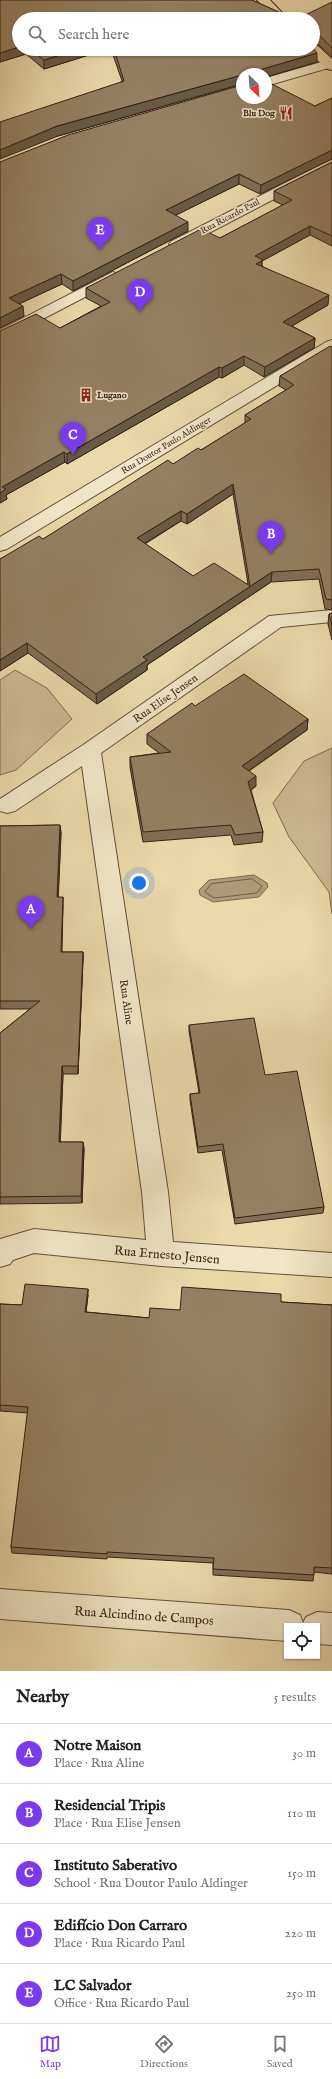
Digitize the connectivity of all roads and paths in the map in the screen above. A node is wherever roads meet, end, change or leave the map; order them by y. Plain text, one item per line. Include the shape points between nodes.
1 (264, 0) edge
2 (275, 12) edge
3 (320, 55) edge
4 (331, 64) edge
5 (272, 80) edge
6 (332, 163) edge
7 (162, 251) edge
8 (127, 270) edge
9 (0, 336) edge
10 (332, 345) edge
11 (0, 545) edge
12 (332, 616) edge
13 (90, 750) junction
14 (7, 805) dead end
15 (2, 1253) edge
16 (161, 1254) junction
17 (332, 1265) edge
18 (0, 1604) edge
19 (284, 1626) edge
20 (320, 1628) edge
21 (332, 1629) edge

1 - 2 main road
3 - 4 main road
4 - 5 street
6 - 7 street, Rua Ricardo Paul
8 - 9 street
10 - 11 street, Rua Doutor Paulo Aldinger
12 - 13 street, Rua Elise Jensen via 276,621
13 - 14 street, Rua Elise Jensen
13 - 16 street, Rua Aline via 155,1192
15 - 16 street, Rua Ernesto Jensen via 34,1241
16 - 17 street, Rua Ernesto Jensen
18 - 19 street, Rua Alcindino de Campos
20 - 21 street

